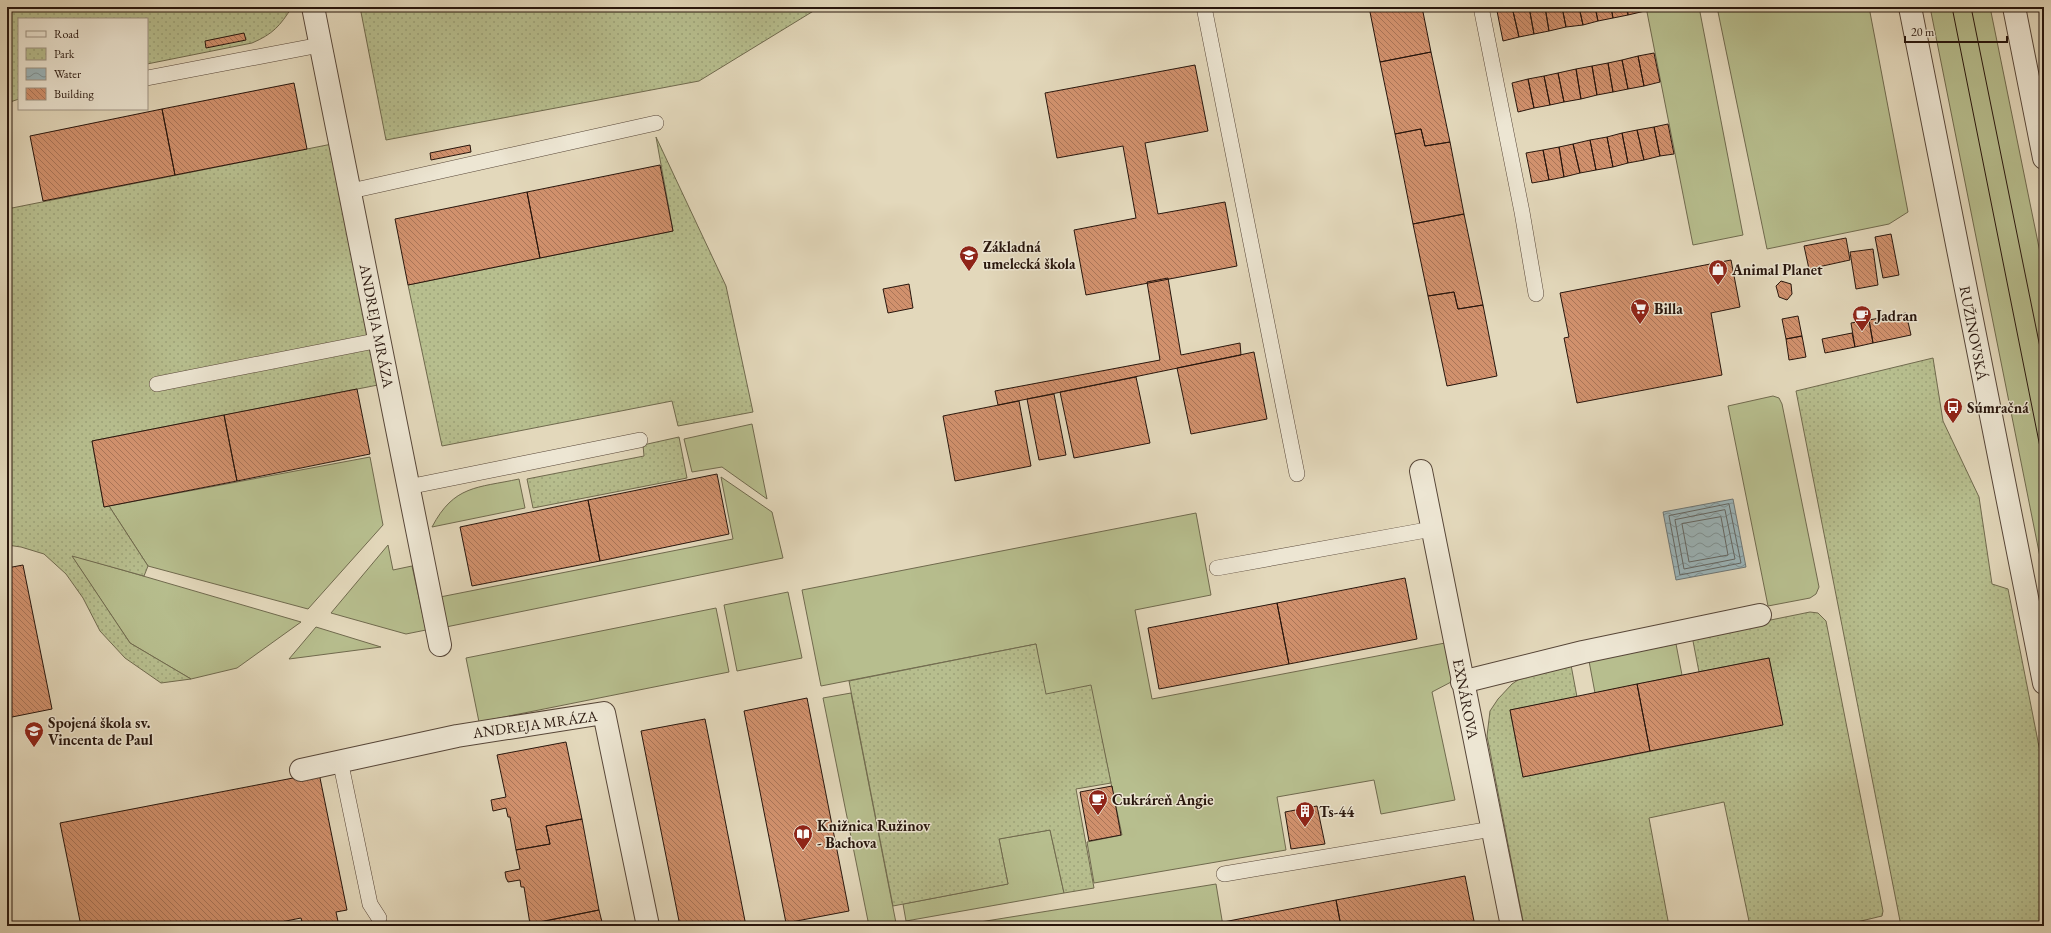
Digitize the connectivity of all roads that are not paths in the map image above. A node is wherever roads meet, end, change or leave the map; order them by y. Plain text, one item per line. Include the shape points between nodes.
1 (313, 7) edge
2 (1204, 7) edge
3 (1481, 7) edge
4 (1910, 7) edge
5 (2014, 7) edge
6 (320, 45) junction
7 (148, 78) edge
8 (656, 123) dead end
9 (2044, 158) edge
10 (351, 191) junction
11 (1536, 294) dead end
12 (380, 340) junction
13 (157, 384) dead end
14 (640, 440) dead end
15 (1421, 471) dead end
16 (1297, 474) dead end
17 (408, 487) junction
18 (1432, 529) junction
19 (1217, 568) dead end
20 (1760, 615) dead end
21 (440, 645) dead end
22 (1462, 682) junction
23 (2044, 683) edge
24 (340, 760) junction
25 (301, 770) dead end
26 (1492, 829) junction
27 (1224, 874) dead end
28 (379, 918) dead end
29 (648, 926) edge
30 (1512, 926) edge

1 - 6 street, ANDREJA MRÁZA
2 - 16 lane
3 - 11 lane
4 - 23 street, RUŽINOVSKÁ
5 - 9 street
6 - 7 lane
6 - 10 street, ANDREJA MRÁZA
8 - 10 lane
10 - 12 street, ANDREJA MRÁZA
12 - 13 lane
12 - 17 street, ANDREJA MRÁZA
14 - 17 lane
15 - 18 street, EXNÁROVA
17 - 21 street, ANDREJA MRÁZA
18 - 19 lane
18 - 22 street, EXNÁROVA
20 - 22 street via 1577,654
22 - 26 street, EXNÁROVA
24 - 25 street, ANDREJA MRÁZA
24 - 28 lane via 370,904
24 - 29 street, ANDREJA MRÁZA via 457,736 604,713
26 - 27 lane
26 - 30 street, EXNÁROVA

